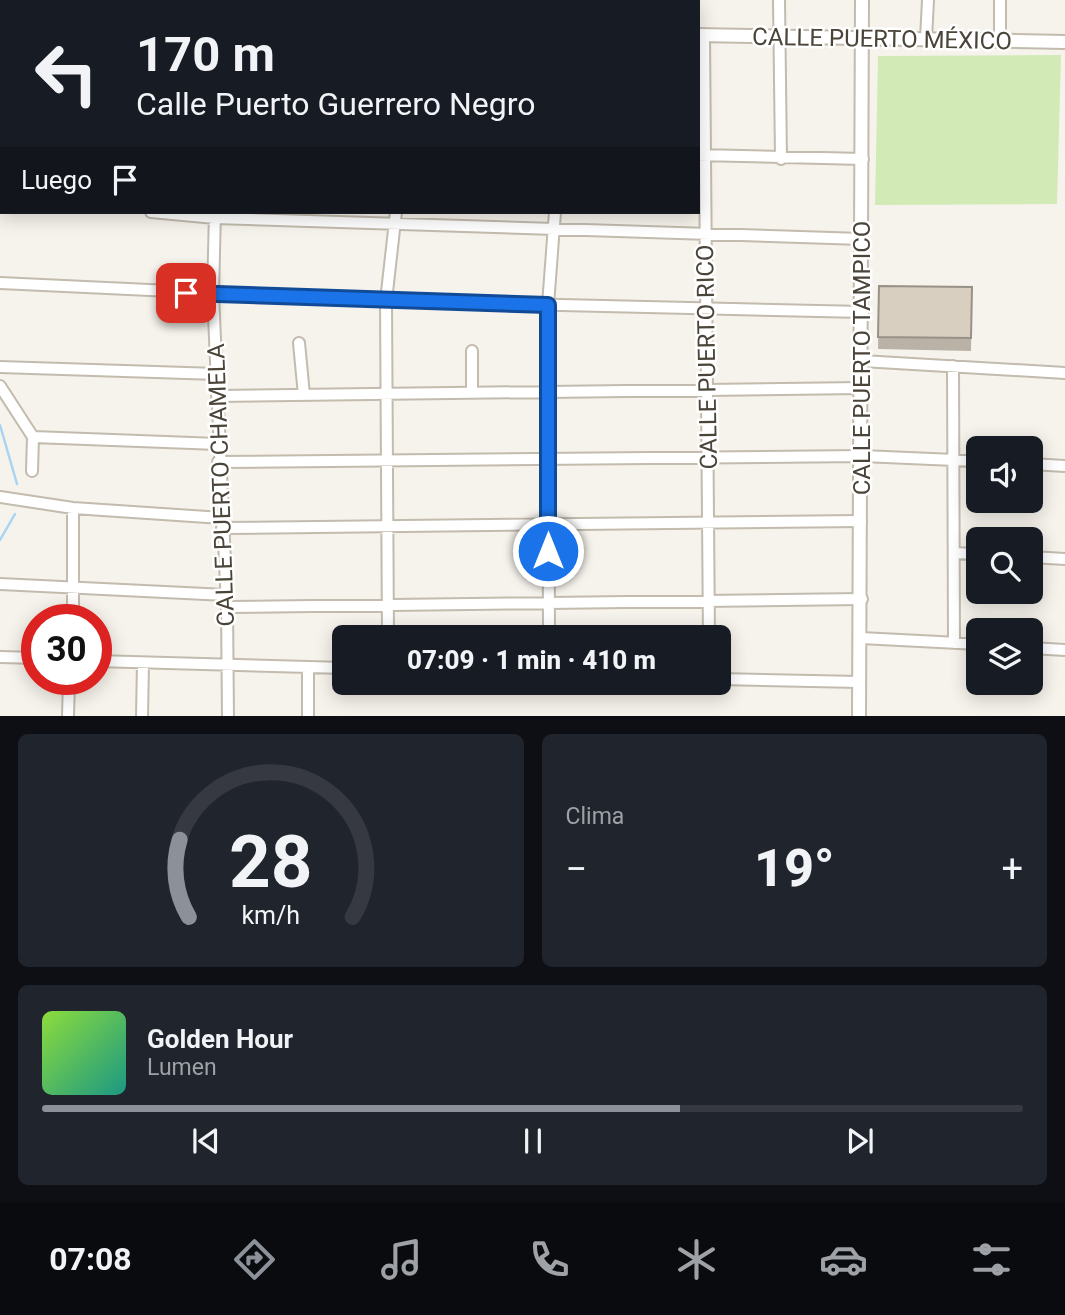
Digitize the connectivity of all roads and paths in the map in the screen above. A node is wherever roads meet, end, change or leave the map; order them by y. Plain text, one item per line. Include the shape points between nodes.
1 (779, 0) edge
2 (862, 0) edge
3 (928, 0) edge
4 (1000, 0) edge
5 (701, 35) edge
6 (779, 37) junction
7 (862, 38) junction
8 (926, 39) junction
9 (1000, 41) junction
10 (1065, 42) edge
11 (701, 156) edge
12 (781, 159) junction
13 (863, 159) junction
14 (194, 214) edge
15 (555, 214) edge
16 (215, 215) edge
17 (395, 218) edge
18 (554, 228) junction
19 (705, 234) junction
20 (862, 239) junction
21 (0, 283) edge
22 (213, 294) junction
23 (386, 301) junction
24 (548, 305) junction
25 (706, 309) junction
26 (863, 312) junction
27 (299, 343) dead end
28 (472, 351) dead end
29 (862, 361) junction
30 (953, 366) junction
31 (0, 367) edge
32 (1065, 373) edge
33 (217, 374) junction
34 (0, 386) edge
35 (862, 388) junction
36 (707, 389) junction
37 (547, 392) junction
38 (472, 393) junction
39 (304, 395) junction
40 (387, 395) junction
41 (217, 396) junction
42 (33, 437) junction
43 (218, 444) junction
44 (708, 456) junction
45 (862, 456) junction
46 (548, 457) junction
47 (953, 460) junction
48 (388, 461) junction
49 (966, 461) edge
50 (218, 462) junction
51 (1043, 465) edge
52 (1065, 466) edge
53 (32, 471) dead end
54 (1, 497) edge
55 (73, 508) junction
56 (861, 521) junction
57 (222, 523) junction
58 (708, 523) junction
59 (548, 525) junction
60 (390, 528) junction
61 (954, 553) junction
62 (966, 554) edge
63 (1043, 558) edge
64 (1065, 559) edge
65 (0, 584) edge
66 (75, 587) junction
67 (862, 599) junction
68 (708, 600) junction
69 (227, 601) junction
70 (548, 603) junction
71 (74, 604) edge
72 (389, 606) junction
73 (388, 625) edge
74 (549, 625) edge
75 (709, 625) edge
76 (861, 638) junction
77 (954, 643) junction
78 (966, 644) edge
79 (1043, 649) edge
80 (1065, 650) edge
81 (0, 657) edge
82 (21, 658) edge
83 (112, 661) edge
84 (143, 663) junction
85 (229, 667) junction
86 (308, 667) junction
87 (332, 668) edge
88 (731, 679) edge
89 (860, 682) junction
90 (69, 695) edge
91 (68, 716) edge
92 (142, 716) edge
93 (228, 716) edge
94 (308, 716) edge
95 (859, 716) edge

1 - 6 street
2 - 7 street, CALLE PUERTO TAMPICO
3 - 8 street
4 - 9 street
5 - 6 street, CALLE PUERTO MÉXICO
5 - 11 street, CALLE PUERTO RICO
6 - 7 street, CALLE PUERTO MÉXICO
6 - 12 street
7 - 8 street, CALLE PUERTO MÉXICO
7 - 13 street, CALLE PUERTO TAMPICO
8 - 9 street, CALLE PUERTO MÉXICO
9 - 10 street, CALLE PUERTO MÉXICO
11 - 12 street
11 - 19 street, CALLE PUERTO RICO
12 - 13 street
13 - 20 street, CALLE PUERTO TAMPICO
14 - 16 street
15 - 18 street
16 - 17 street
16 - 22 street, CALLE PUERTO CHAMELA
17 - 18 street
17 - 23 street
18 - 19 street
18 - 24 street
19 - 20 street
19 - 25 street, CALLE PUERTO RICO
20 - 26 street, CALLE PUERTO TAMPICO
21 - 22 street
22 - 23 street
22 - 33 street, CALLE PUERTO CHAMELA
23 - 24 street
23 - 40 street
24 - 25 street
24 - 37 street
25 - 26 street
25 - 36 street, CALLE PUERTO RICO
26 - 29 street, CALLE PUERTO TAMPICO
27 - 39 street
28 - 38 street
29 - 30 street
29 - 35 street, CALLE PUERTO TAMPICO
30 - 32 street
30 - 47 street
31 - 33 street
33 - 41 street, CALLE PUERTO CHAMELA
34 - 42 street
35 - 36 street
35 - 45 street, CALLE PUERTO TAMPICO
36 - 37 street
36 - 44 street, CALLE PUERTO RICO
37 - 38 street
37 - 46 street
38 - 40 street
39 - 40 street
39 - 41 street
40 - 48 street
41 - 43 street, CALLE PUERTO CHAMELA
42 - 43 street
42 - 53 street
43 - 50 street, CALLE PUERTO CHAMELA
44 - 45 street
44 - 46 street
44 - 58 street, CALLE PUERTO RICO
45 - 47 street
45 - 56 street, CALLE PUERTO TAMPICO
46 - 48 street
46 - 59 street
47 - 49 street
47 - 61 street
48 - 50 street
48 - 60 street
50 - 57 street, CALLE PUERTO CHAMELA
51 - 52 street
54 - 55 street
55 - 57 street
55 - 66 street
56 - 58 street
56 - 67 street, CALLE PUERTO TAMPICO
57 - 60 street
57 - 69 street, CALLE PUERTO CHAMELA
58 - 59 street
58 - 68 street, CALLE PUERTO RICO
59 - 60 street
59 - 70 street
60 - 72 street
61 - 62 street
61 - 77 street
63 - 64 street
65 - 66 street
66 - 69 street
66 - 71 street
67 - 68 street
67 - 76 street, CALLE PUERTO TAMPICO
68 - 70 street
68 - 75 street, CALLE PUERTO RICO
69 - 72 street
69 - 85 street, CALLE PUERTO CHAMELA
70 - 72 street
70 - 74 street
72 - 73 street
76 - 77 street
76 - 89 street, CALLE PUERTO TAMPICO
77 - 78 street
79 - 80 street
81 - 82 street
83 - 84 street
84 - 85 street
84 - 92 street
85 - 86 street
85 - 93 street, CALLE PUERTO CHAMELA
86 - 87 street
86 - 94 street
88 - 89 street
89 - 95 street, CALLE PUERTO TAMPICO
90 - 91 street

